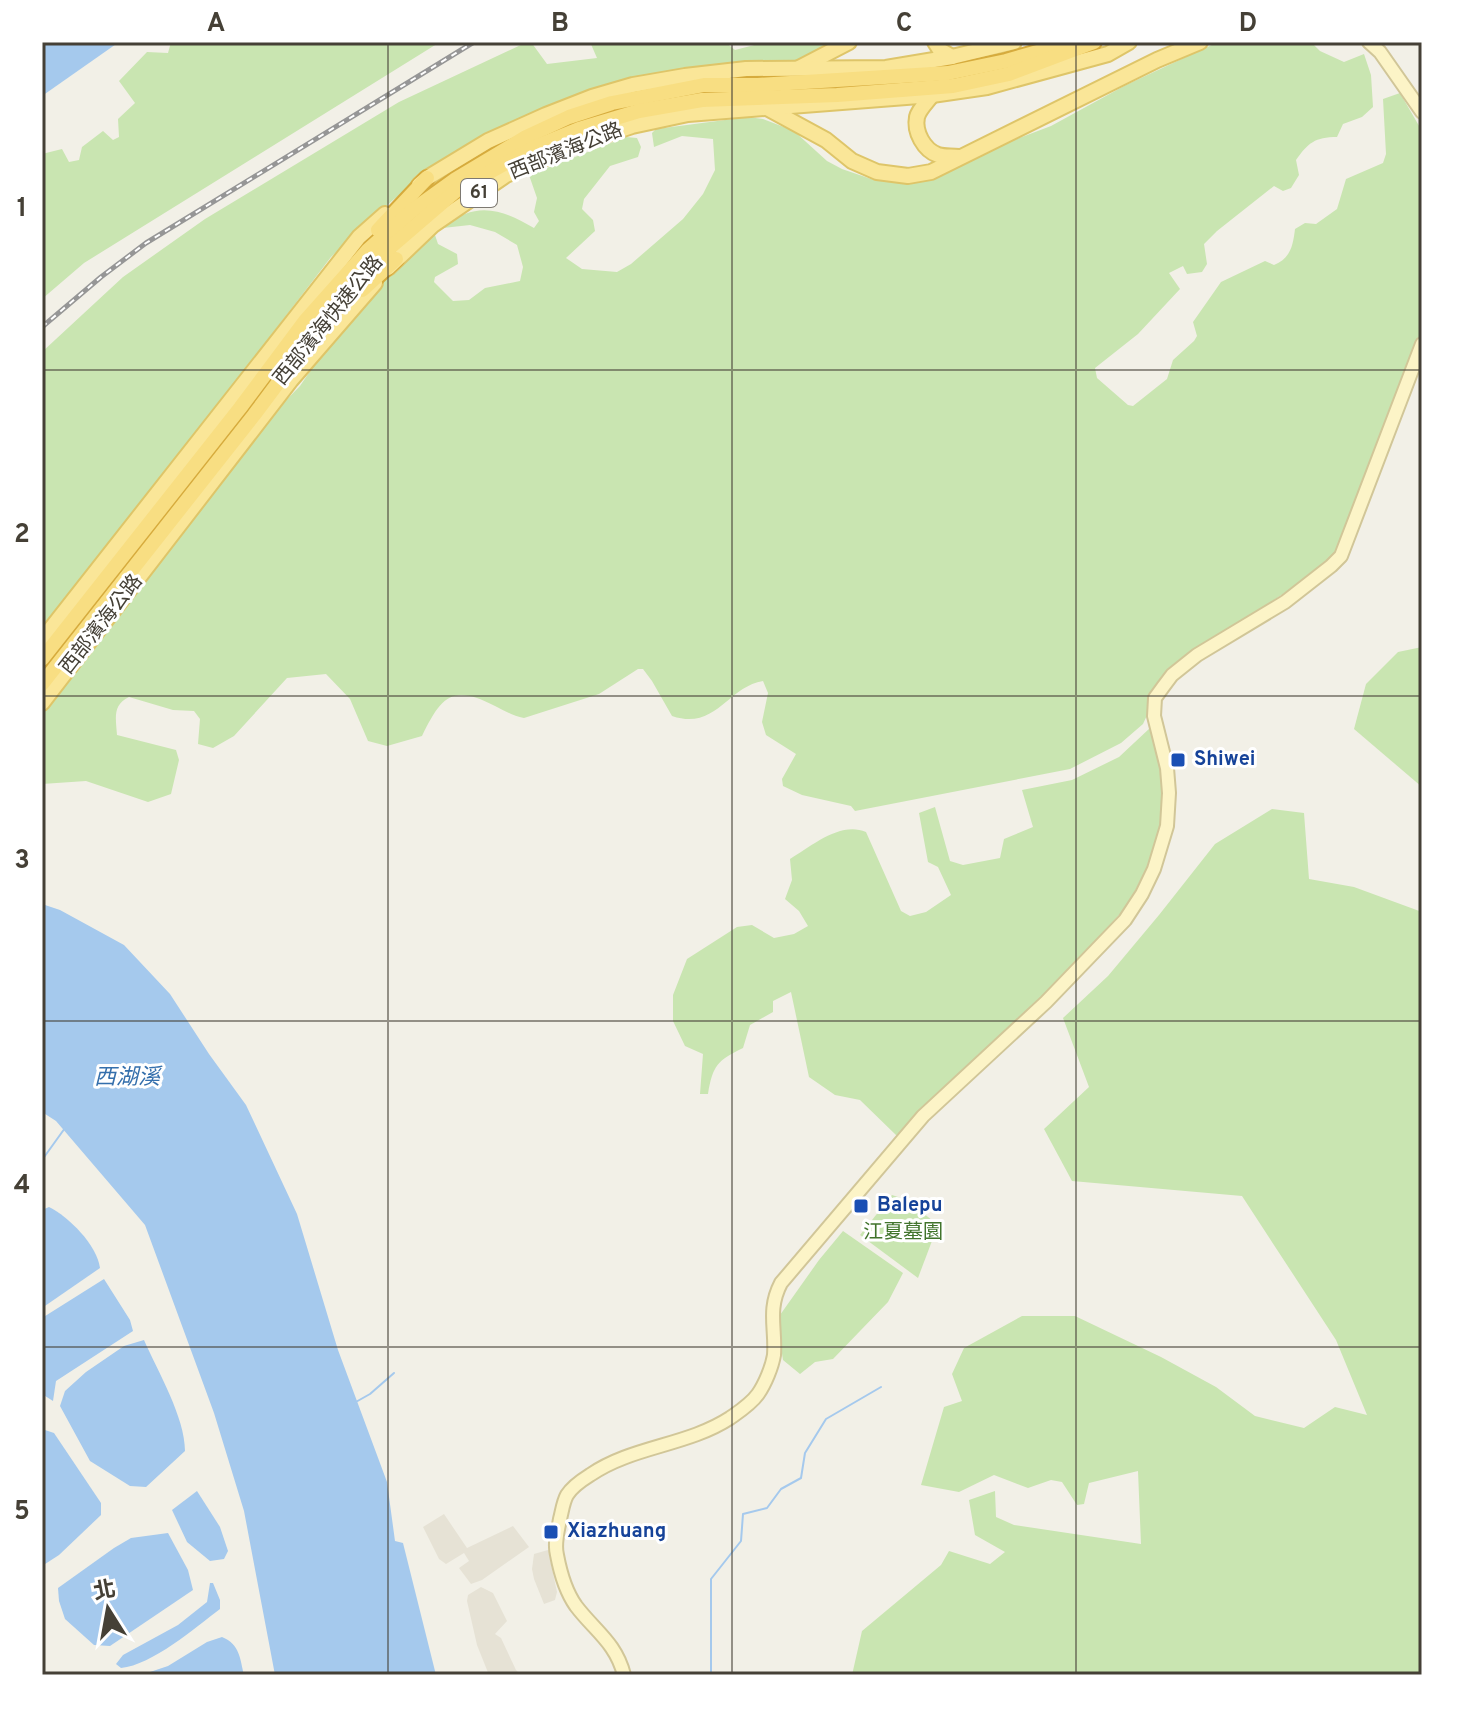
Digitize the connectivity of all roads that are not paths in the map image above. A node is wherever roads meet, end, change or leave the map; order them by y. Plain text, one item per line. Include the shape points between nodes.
1 (849, 42) edge
2 (935, 42) edge
3 (1014, 42) edge
4 (1063, 42) edge
5 (1094, 42) edge
6 (1129, 42) edge
7 (1200, 42) edge
8 (1369, 42) edge
9 (952, 57) junction
10 (794, 70) junction
11 (932, 95) junction
12 (766, 108) junction
13 (1422, 112) edge
14 (963, 157) junction
15 (427, 178) junction
16 (396, 259) junction
17 (305, 321) junction
18 (1422, 344) edge
19 (281, 380) junction
20 (42, 640) edge
21 (42, 659) edge
22 (42, 684) edge
23 (42, 703) edge
24 (624, 1675) edge

1 - 10 main road
2 - 9 main road
3 - 9 main road, 西部濱海公路 / 61
4 - 17 highway, 西部濱海快速公路 / 61 via 948,73 704,85 569,117 467,172 413,210 368,250
5 - 19 highway, 西部濱海快速公路 / 61 via 1009,74 953,86 702,100 639,111 535,147 457,190 379,257
6 - 11 main road, 西部濱海公路 / 61 via 1108,54 1042,73
7 - 14 main road
8 - 13 main road
9 - 10 main road, 西部濱海公路 / 61 via 886,68
10 - 15 main road, 西部濱海公路 / 61 via 685,76 592,97 488,141
11 - 12 main road, 西部濱海公路 / 61
11 - 14 main road via 917,118 921,141 939,155
12 - 14 main road via 877,172 931,172
12 - 16 main road, 西部濱海公路 / 61 via 688,114 632,126 548,156 488,187
15 - 17 highway
15 - 20 main road, 西部濱海公路 / 61 via 359,237
16 - 19 highway
16 - 23 main road, 西部濱海公路 / 61 via 291,380
17 - 21 highway, 西部濱海快速公路 / 61
18 - 24 main road via 1341,556 1285,602 1197,655 1155,698 1154,716 1167,768 1167,826 1154,869 1125,920 923,1116 781,1283 774,1297 774,1356 756,1396 691,1438 598,1469 567,1495 556,1543 563,1579 575,1604 617,1654
19 - 22 highway, 西部濱海快速公路 / 61

